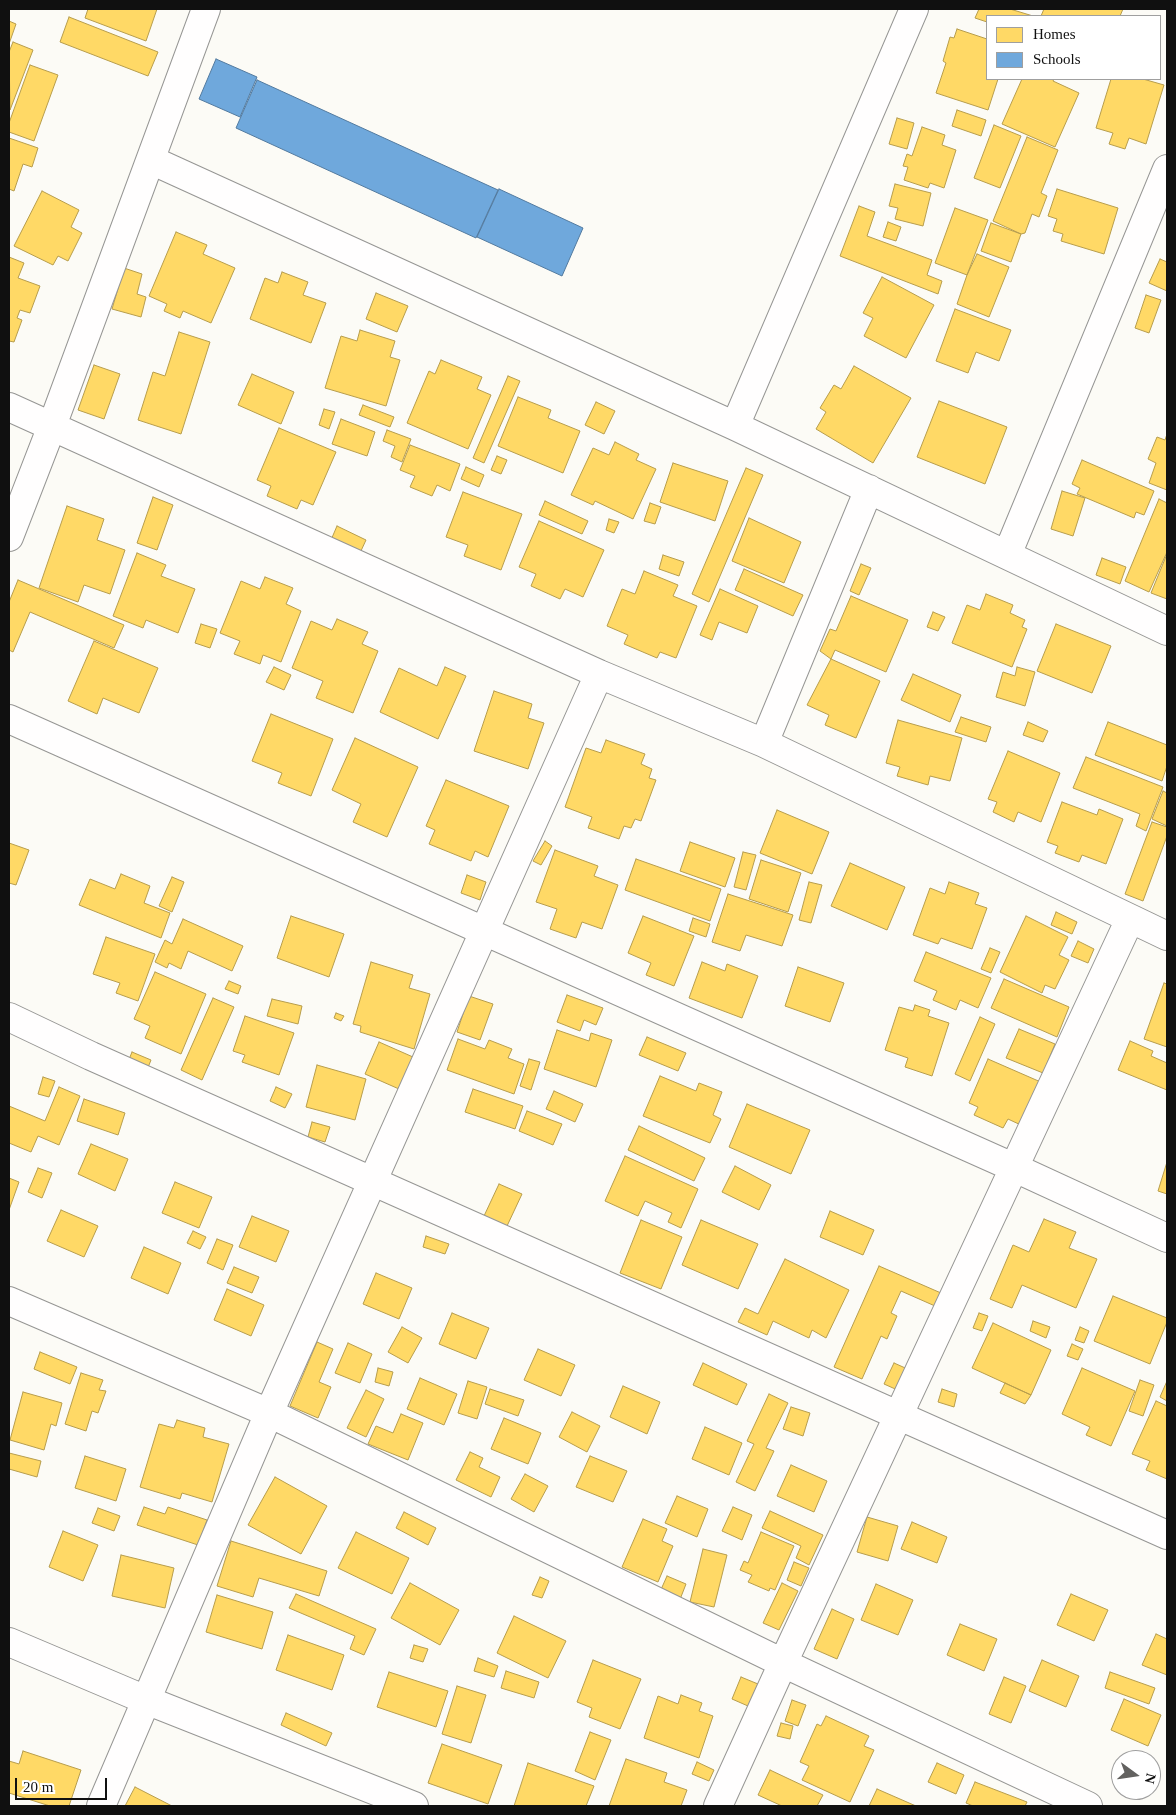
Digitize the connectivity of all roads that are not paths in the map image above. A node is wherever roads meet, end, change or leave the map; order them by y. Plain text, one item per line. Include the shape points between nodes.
1 (206, 9) edge
2 (914, 9) edge
3 (151, 160) junction
4 (1167, 169) edge
5 (9, 407) edge
6 (52, 426) junction
7 (735, 426) junction
8 (869, 489) junction
9 (9, 537) edge
10 (1007, 555) junction
11 (1167, 631) edge
12 (600, 674) junction
13 (9, 719) edge
14 (764, 743) junction
15 (1130, 919) junction
16 (484, 932) junction
17 (1167, 936) edge
18 (9, 1017) edge
19 (1015, 1168) junction
20 (373, 1180) junction
21 (1167, 1238) edge
22 (9, 1300) edge
23 (269, 1413) junction
24 (899, 1415) junction
25 (1167, 1535) edge
26 (9, 1642) edge
27 (783, 1663) junction
28 (146, 1700) junction
29 (100, 1806) edge
30 (414, 1806) edge
31 (718, 1806) edge
32 (1088, 1806) edge

1 - 3 street
2 - 7 street
3 - 6 street
3 - 7 street
4 - 10 street
5 - 6 street
6 - 9 street
6 - 12 street
7 - 8 street
8 - 10 street
8 - 14 street
10 - 11 street
12 - 14 street
12 - 16 street
13 - 16 street
14 - 15 street
15 - 17 street
15 - 19 street
16 - 19 street
16 - 20 street
18 - 20 street
19 - 21 street
19 - 24 street
20 - 23 street
20 - 24 street
22 - 23 street
23 - 27 street
23 - 28 street
24 - 25 street
24 - 27 street
26 - 28 street
27 - 31 street
27 - 32 street
28 - 29 street
28 - 30 street

